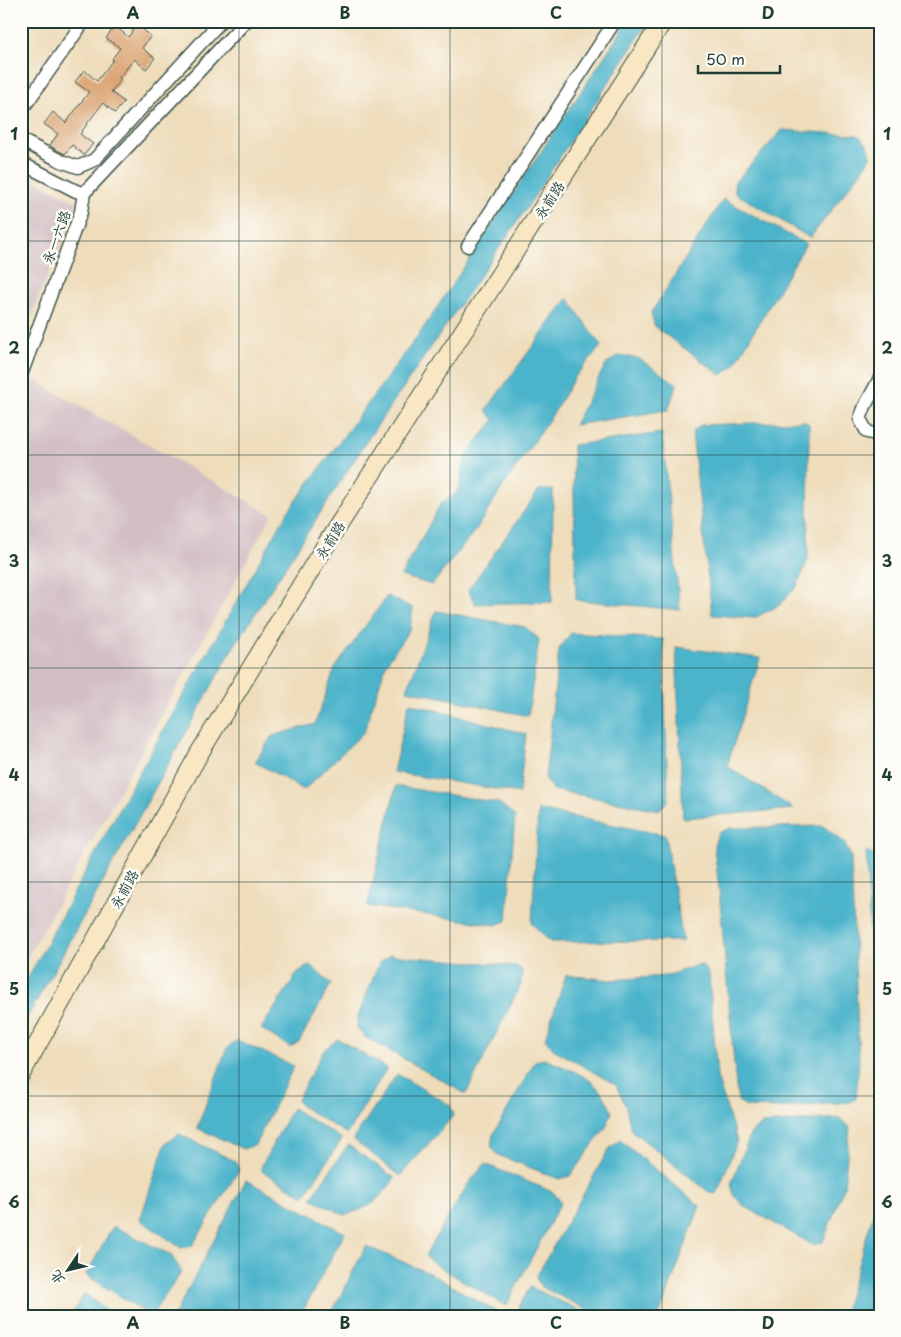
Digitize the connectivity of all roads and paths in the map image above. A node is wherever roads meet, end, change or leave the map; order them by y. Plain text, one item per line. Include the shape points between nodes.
1 (84, 21) edge
2 (221, 21) edge
3 (246, 21) edge
4 (615, 21) edge
5 (664, 21) edge
6 (21, 111) edge
7 (21, 140) edge
8 (21, 163) edge
9 (84, 193) junction
10 (468, 246) dead end
11 (21, 375) edge
12 (880, 378) edge
13 (880, 436) edge
14 (21, 1074) edge

1 - 6 street
2 - 7 street via 94,160 78,167
3 - 9 street
4 - 10 street
5 - 14 street, 永前路 via 317,560 200,752
8 - 9 street
9 - 11 street, 永一六路 via 81,212
12 - 13 street via 860,419 867,432

